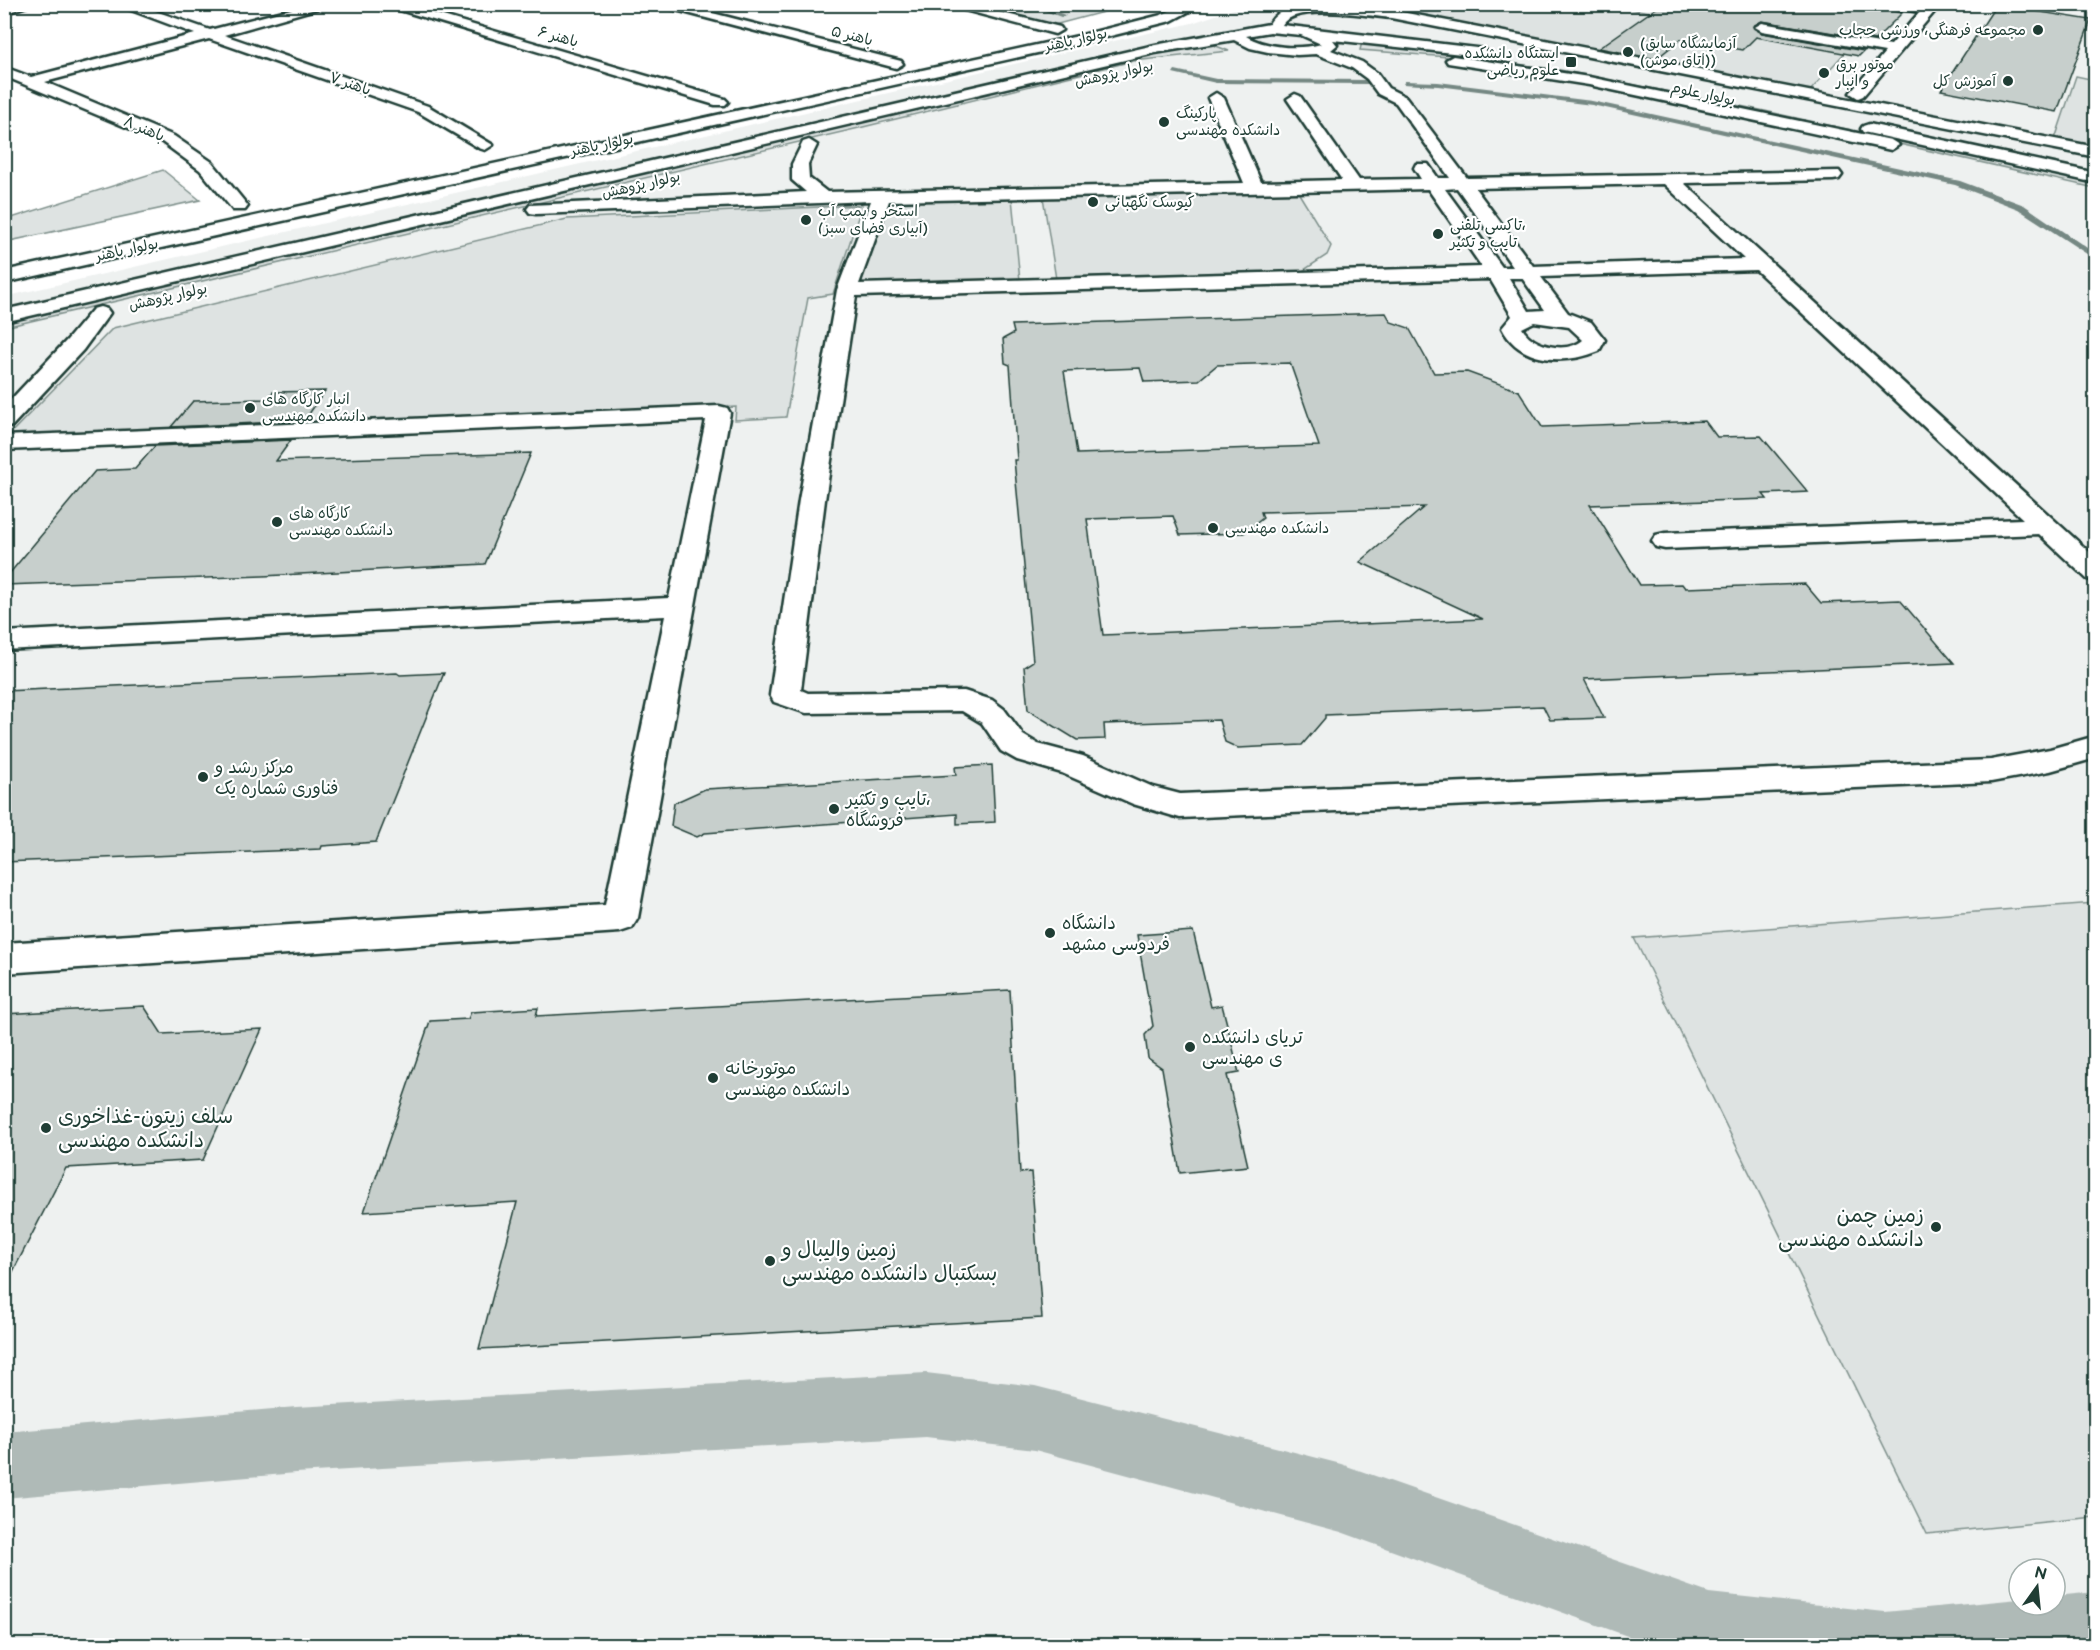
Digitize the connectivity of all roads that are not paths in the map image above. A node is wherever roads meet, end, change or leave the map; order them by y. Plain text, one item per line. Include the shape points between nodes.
1 (27, 4) edge
2 (121, 4) edge
3 (327, 4) edge
4 (386, 4) edge
5 (659, 4) edge
6 (948, 4) edge
7 (1894, 4) edge
8 (1145, 7) dead end
9 (1200, 7) edge
10 (4, 10) edge
11 (1166, 18) junction
12 (1762, 27) dead end
13 (1266, 28) junction
14 (1055, 30) junction
15 (1238, 30) junction
16 (1307, 33) junction
17 (208, 35) junction
18 (1279, 49) junction
19 (1320, 50) junction
20 (1895, 50) junction
21 (897, 64) junction
22 (4, 71) edge
23 (819, 81) dead end
24 (29, 82) junction
25 (1858, 93) junction
26 (1804, 94) junction
27 (1216, 99) dead end
28 (1295, 99) dead end
29 (687, 109) dead end
30 (1888, 110) junction
31 (632, 121) dead end
32 (649, 135) junction
33 (1879, 142) junction
34 (485, 145) dead end
35 (809, 145) junction
36 (504, 148) dead end
37 (2096, 152) edge
38 (1863, 154) dead end
39 (1413, 155) dead end
40 (470, 156) dead end
41 (1833, 175) dead end
42 (1669, 178) junction
43 (2096, 178) edge
44 (1460, 182) junction
45 (1432, 183) junction
46 (1354, 185) junction
47 (1255, 188) junction
48 (2096, 190) edge
49 (882, 196) junction
50 (824, 197) junction
51 (536, 209) junction
52 (215, 211) dead end
53 (353, 253) dead end
54 (1760, 264) junction
55 (1528, 272) junction
56 (1496, 273) junction
57 (4, 277) edge
58 (847, 290) junction
59 (4, 316) edge
60 (1522, 318) junction
61 (1561, 318) junction
62 (68, 320) dead end
63 (4, 421) edge
64 (4, 443) edge
65 (2046, 526) junction
66 (1665, 541) dead end
67 (2096, 573) edge
68 (681, 606) junction
69 (4, 640) edge
70 (2096, 747) edge
71 (4, 958) edge

1 - 10 street
2 - 17 street, باهنر ۷
3 - 17 street
4 - 29 street, باهنر ۶ via 726,101
5 - 21 street, باهنر ۵
6 - 14 street
7 - 20 street via 1929,10
8 - 14 street, بولوار باهنر
9 - 11 street, بولوار باهنر
11 - 15 street
11 - 32 street, بولوار باهنر
12 - 20 street
13 - 15 street, بولوار پژوهش
13 - 16 street, بولوار علوم
13 - 26 street via 1281,16 1302,10 1391,14
14 - 21 street, بولوار باهنر
15 - 18 street via 1250,44
15 - 59 street, بولوار پژوهش
16 - 19 street via 1329,42
16 - 43 street, بولوار علوم via 1462,49 1616,76
17 - 24 street
17 - 34 street, باهنر ۷ via 423,109
18 - 19 street, بولوار علوم
18 - 35 street, بولوار پژوهش via 1119,71
19 - 33 street, بولوار علوم via 1428,57 1523,70
19 - 44 street via 1357,65 1372,76 1382,100 1401,100
20 - 25 street
21 - 23 street, بولوار باهنر
22 - 24 street, باهنر ۸
24 - 52 street, باهنر ۸ via 168,139 206,166 244,204
25 - 26 street
25 - 30 street
26 - 30 street
27 - 47 street
28 - 46 street
30 - 37 street
31 - 32 street
32 - 57 street, بولوار باهنر
33 - 38 street
33 - 48 street, بولوار علوم
35 - 50 street via 800,164 801,180
35 - 51 street, بولوار پژوهش
36 - 40 street
39 - 45 street
41 - 42 street
42 - 44 street
42 - 54 street
44 - 45 street
44 - 55 street
45 - 46 street
45 - 56 street
46 - 47 street
47 - 49 street
49 - 50 street
49 - 58 street
50 - 51 street
51 - 53 street, بولوار پژوهش
54 - 55 street
54 - 65 street
55 - 56 street
55 - 61 street
56 - 58 street
56 - 60 street
58 - 70 street via 786,683 785,695 792,700 964,701 993,716 1012,743 1028,752 1072,764 1144,796 1180,807 1991,771
60 - 61 street
60 - 61 street via 1512,328 1514,335 1530,347 1572,353 1591,346 1591,333 1574,321
62 - 63 street via 106,311
64 - 68 street via 719,413
65 - 66 street
65 - 67 street
68 - 69 street
68 - 71 street via 620,918

